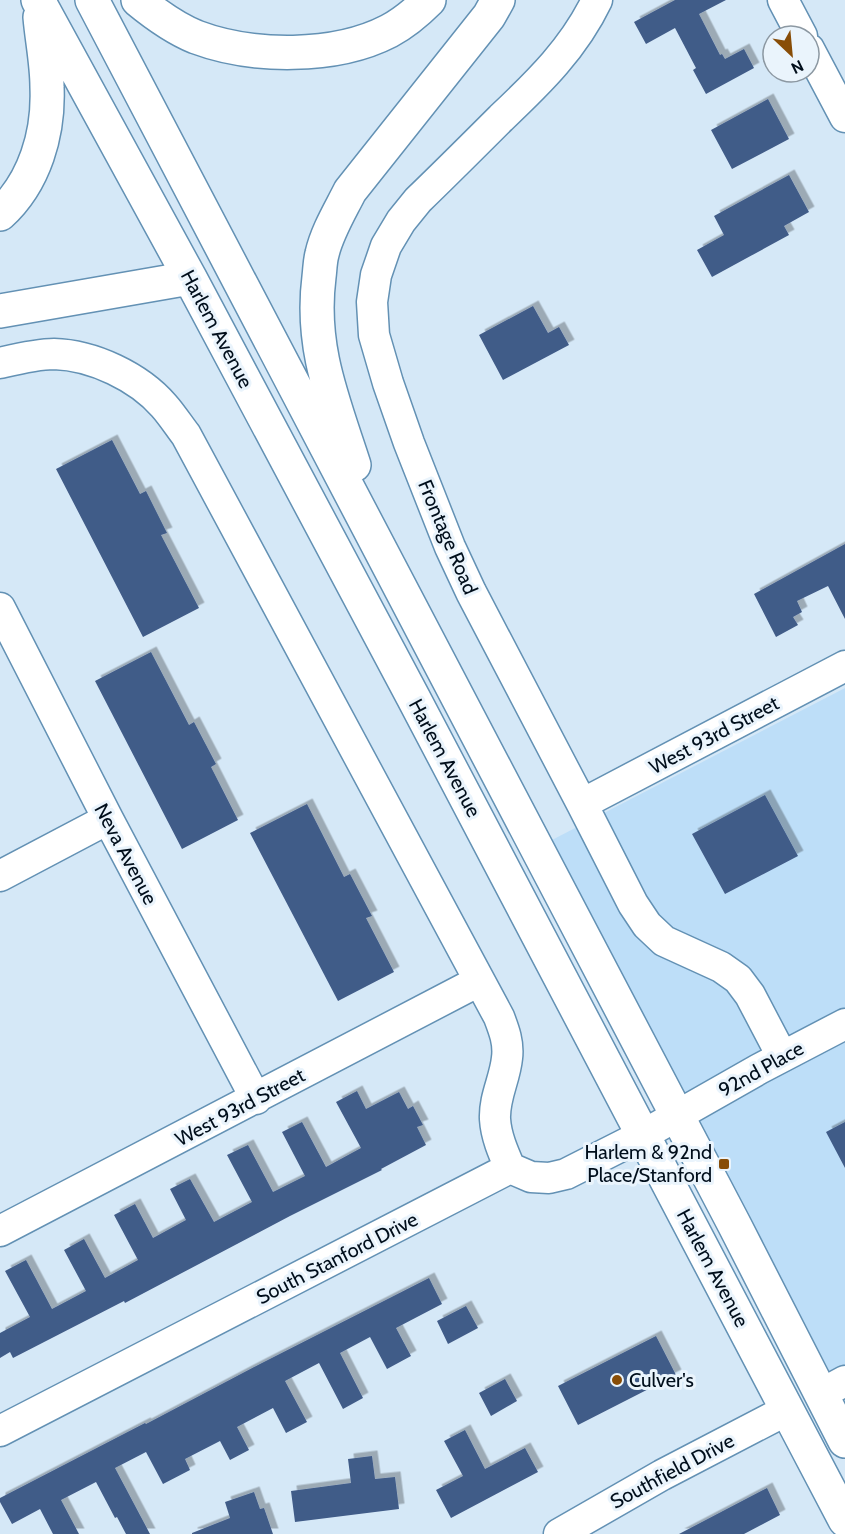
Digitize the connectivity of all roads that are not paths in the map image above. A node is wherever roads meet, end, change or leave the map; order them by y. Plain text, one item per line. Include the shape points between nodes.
1 (38, 0) edge
2 (92, 0) edge
3 (138, 0) edge
4 (429, 0) edge
5 (498, 0) edge
6 (597, 0) edge
7 (783, 0) edge
8 (796, 24) edge
9 (821, 72) edge
10 (845, 117) edge
11 (0, 214) edge
12 (190, 278) junction
13 (0, 311) edge
14 (0, 363) edge
15 (382, 552) junction
16 (0, 608) edge
17 (845, 666) edge
18 (582, 804) junction
19 (108, 819) junction
20 (0, 876) edge
21 (479, 981) junction
22 (845, 1023) edge
23 (782, 1056) junction
24 (256, 1099) junction
25 (677, 1115) junction
26 (643, 1135) junction
27 (510, 1168) junction
28 (0, 1231) edge
29 (833, 1388) edge
30 (787, 1410) junction
31 (0, 1431) edge
32 (845, 1441) edge
33 (845, 1520) edge
34 (558, 1534) edge

1 - 11 main road via 48,87 43,136 26,183
1 - 12 main road, Harlem Avenue
2 - 15 main road, Harlem Avenue
3 - 4 main road via 159,17 195,36 232,47 277,53 362,42 389,31
5 - 15 main road via 350,191 322,254 317,334 325,375
6 - 18 street, Frontage Road via 586,22 543,78 401,221 386,246 372,302 374,335 388,383 450,547
7 - 8 street
9 - 10 street
12 - 13 main road
12 - 26 main road, Harlem Avenue
14 - 21 street via 55,354 85,359 139,383 164,405 186,435
15 - 25 main road, Harlem Avenue
16 - 19 street, Neva Avenue
17 - 18 street, West 93rd Street
18 - 23 street, Frontage Road via 647,925 664,941 721,967 738,980
19 - 20 street
19 - 24 street, Neva Avenue
21 - 24 street, West 93rd Street
21 - 27 street via 506,1038 507,1058 495,1120
22 - 23 street, 92nd Place
23 - 25 street, 92nd Place
24 - 28 street, West 93rd Street
25 - 26 street
25 - 29 main road, Harlem Avenue
26 - 27 street via 566,1174 531,1177
26 - 30 main road, Harlem Avenue
27 - 31 street, South Stanford Drive
29 - 32 main road, Harlem Avenue
30 - 33 main road, Harlem Avenue
30 - 34 street, Southfield Drive

